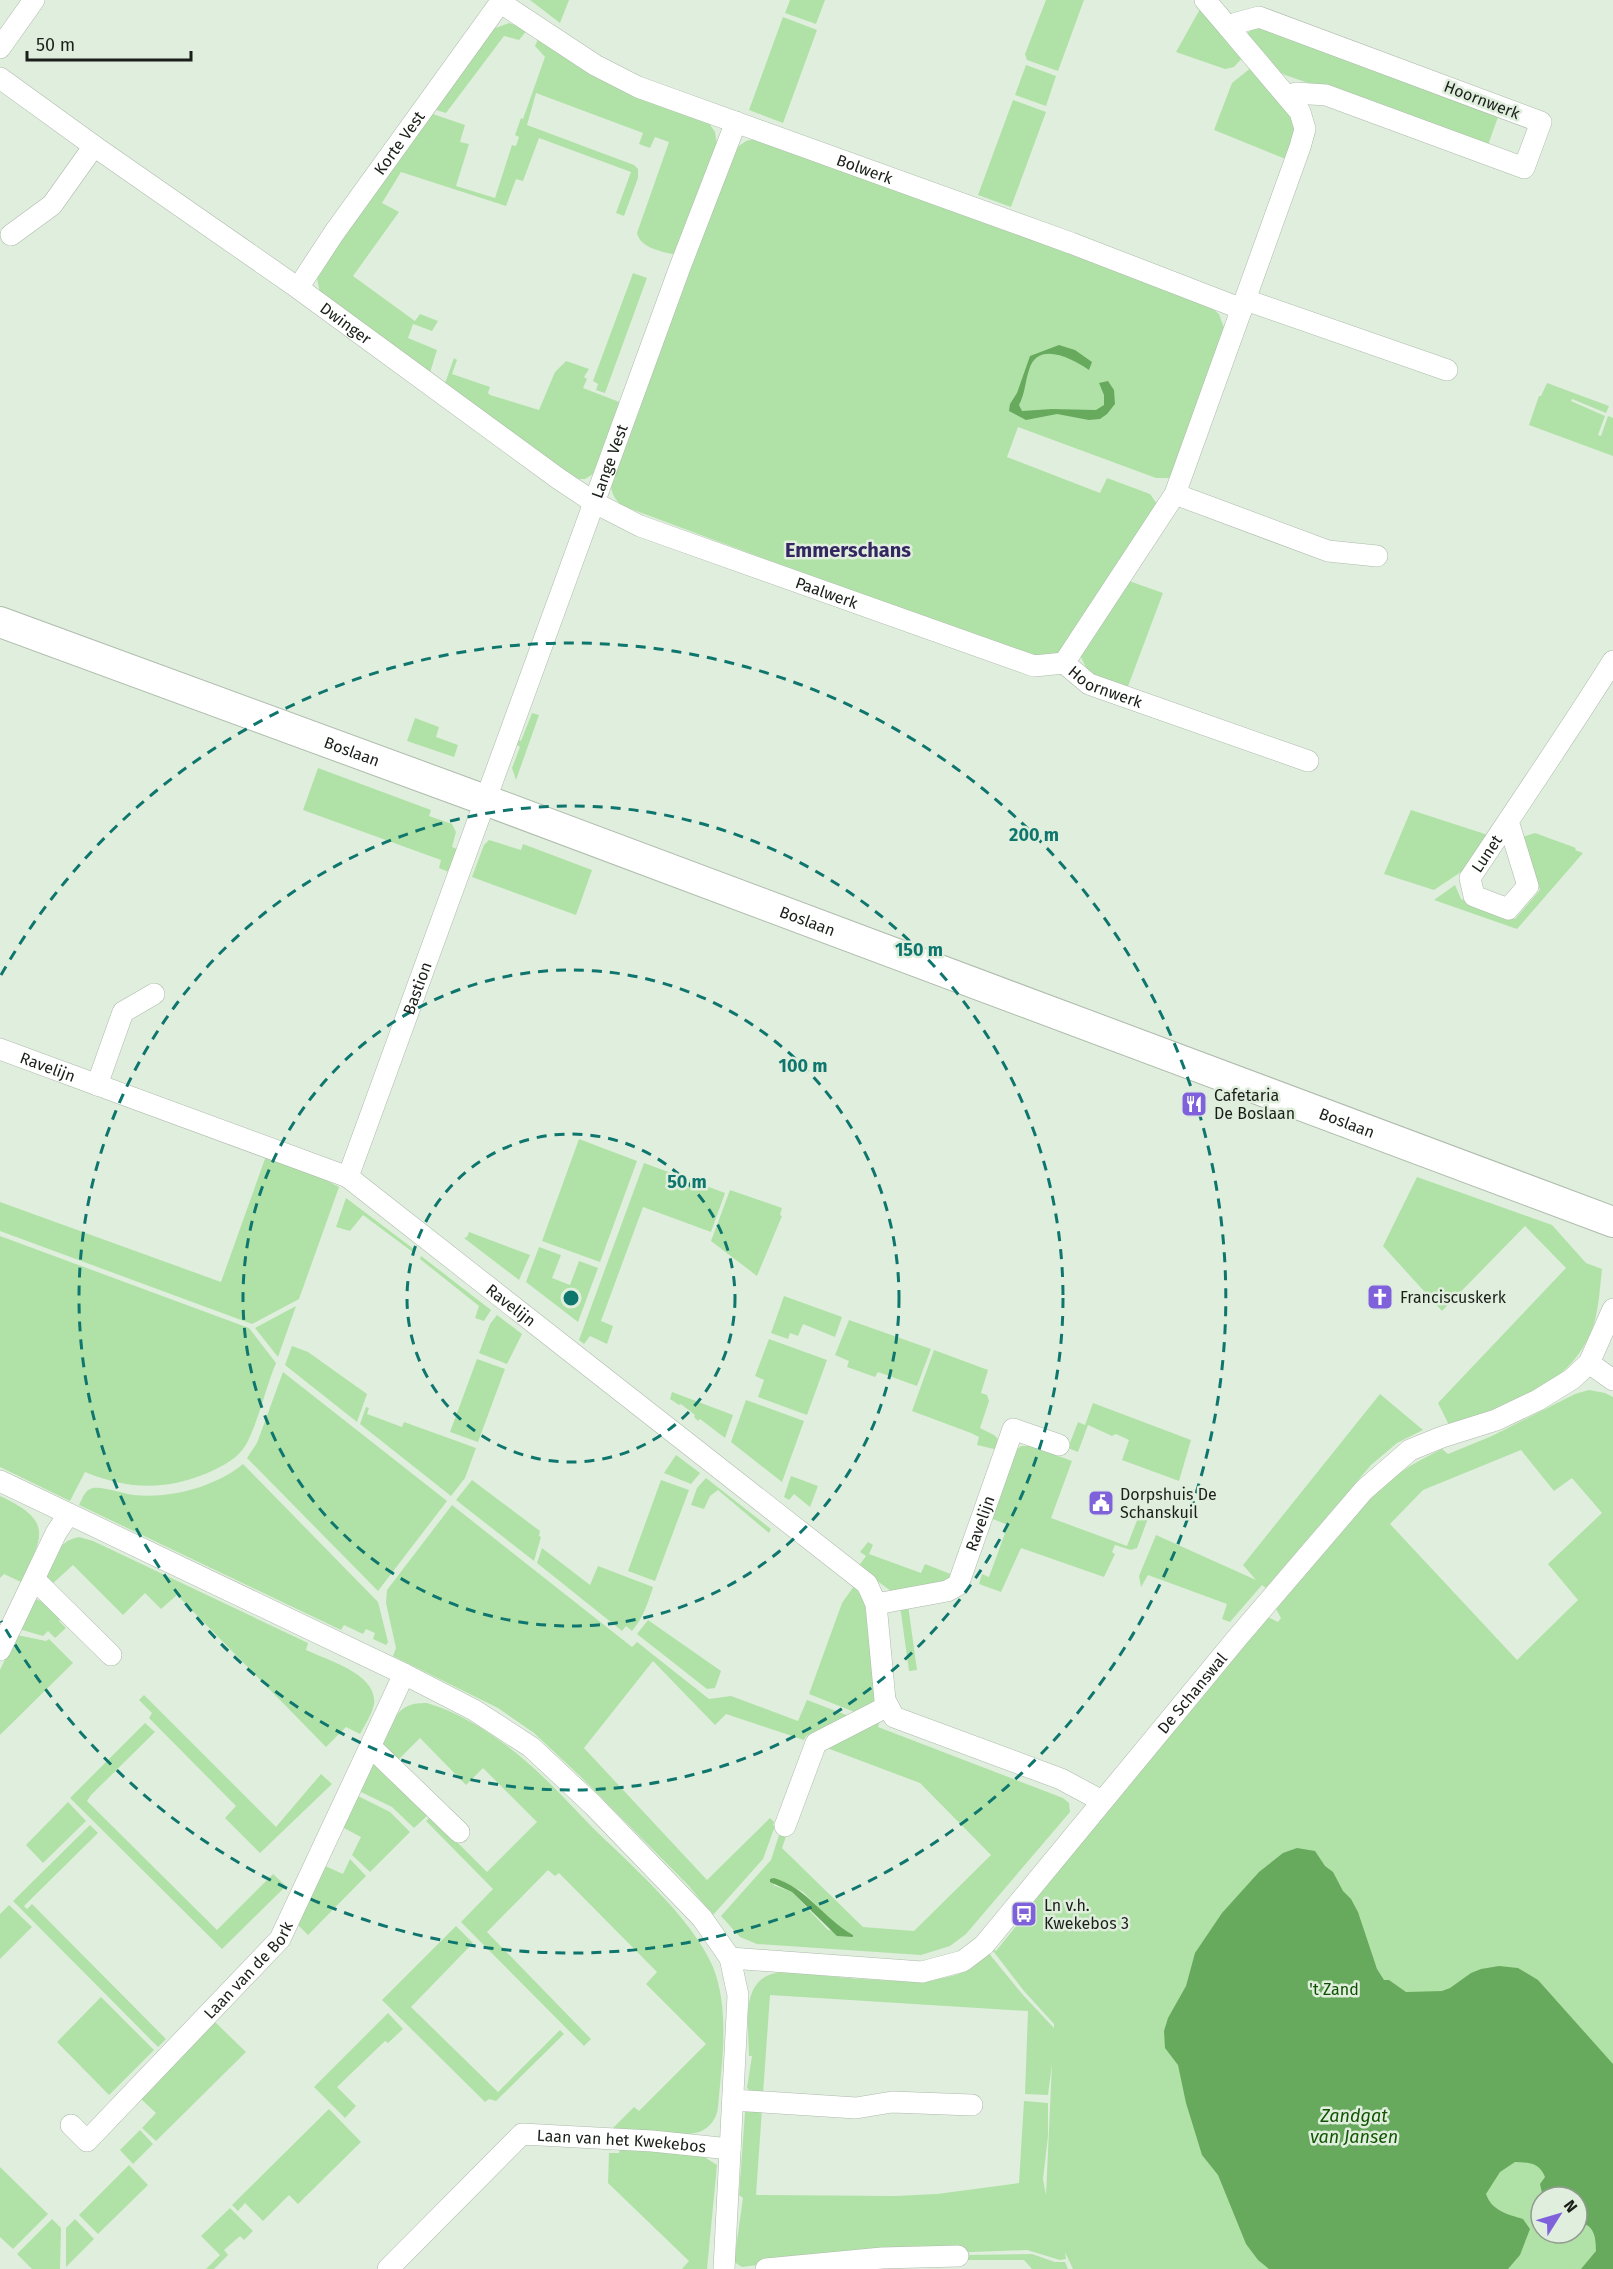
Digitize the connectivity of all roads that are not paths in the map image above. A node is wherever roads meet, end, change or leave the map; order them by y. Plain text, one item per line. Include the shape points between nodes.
1 (34, 0) edge
2 (1205, 0) edge
3 (502, 1) edge
4 (1229, 28) junction
5 (0, 48) edge
6 (0, 78) edge
7 (1288, 96) junction
8 (736, 122) junction
9 (94, 146) junction
10 (11, 236) dead end
11 (298, 288) junction
12 (1244, 304) junction
13 (1447, 370) dead end
14 (1175, 494) junction
15 (595, 503) junction
16 (1377, 556) dead end
17 (0, 622) edge
18 (1613, 661) edge
19 (1064, 663) junction
20 (1308, 761) dead end
21 (485, 800) junction
22 (1508, 821) dead end
23 (154, 994) dead end
24 (0, 1049) edge
25 (97, 1084) junction
26 (348, 1177) junction
27 (1613, 1222) edge
28 (1613, 1309) edge
29 (1589, 1363) junction
30 (1613, 1380) edge
31 (1059, 1445) dead end
32 (0, 1481) edge
33 (68, 1515) junction
34 (35, 1580) junction
35 (876, 1604) junction
36 (0, 1650) edge
37 (111, 1655) dead end
38 (404, 1674) junction
39 (888, 1706) junction
40 (371, 1747) junction
41 (1102, 1801) junction
42 (785, 1826) dead end
43 (459, 1832) dead end
44 (730, 1958) junction
45 (733, 2100) junction
46 (972, 2105) dead end
47 (71, 2125) dead end
48 (730, 2149) junction
49 (958, 2256) dead end
50 (388, 2269) edge
51 (724, 2269) edge
52 (766, 2269) edge

1 - 5 street
2 - 4 street
3 - 8 street, Bolwerk via 595,65 638,87
3 - 11 street, Korte Vest
4 - 7 street, Hoornwerk
4 - 7 street, Hoornwerk via 1260,17 1541,122 1524,168 1326,95
6 - 9 street, Dwinger
7 - 12 street, Hoornwerk via 1300,112 1305,129
8 - 12 street, Bolwerk
8 - 15 street, Lange Vest
9 - 10 street via 52,205
9 - 11 street, Dwinger
11 - 15 street, Dwinger
12 - 13 street
12 - 14 street, Hoornwerk
14 - 16 street via 1328,552
14 - 19 street, Hoornwerk
15 - 19 street, Paalwerk via 640,526 1034,666
15 - 21 street, Lange Vest
17 - 21 main road, Boslaan
18 - 22 street, Lunet
19 - 20 street, Hoornwerk via 1089,684
21 - 26 street, Bastion
21 - 27 main road, Boslaan
23 - 25 street, Ravelijn via 123,1012
24 - 25 street, Ravelijn
25 - 26 street, Ravelijn
26 - 35 street, Ravelijn via 867,1584
28 - 29 street, De Schanswal
29 - 30 street
29 - 41 street, De Schanswal via 1538,1400 1496,1420 1410,1450 1364,1490
31 - 35 street, Ravelijn via 1013,1429 958,1585 946,1591
32 - 33 street
33 - 34 street
33 - 38 street
34 - 36 street
34 - 37 street
35 - 39 street, Ravelijn
38 - 40 street, Laan van de Bork
38 - 44 street via 474,1710 531,1747 702,1918
39 - 41 street via 894,1717 1061,1779
39 - 42 street via 816,1743
40 - 43 street
40 - 47 street, Laan van de Bork via 280,1940 87,2141
41 - 44 street, De Schanswal via 984,1945 963,1961 922,1972
44 - 45 street, Laan van het Kwekebos via 738,1995
45 - 46 street via 856,2108 892,2102
45 - 48 street, Laan van het Kwekebos
48 - 50 street, Laan van het Kwekebos via 522,2134
48 - 51 street, Laan van het Kwekebos
49 - 52 street via 882,2258

